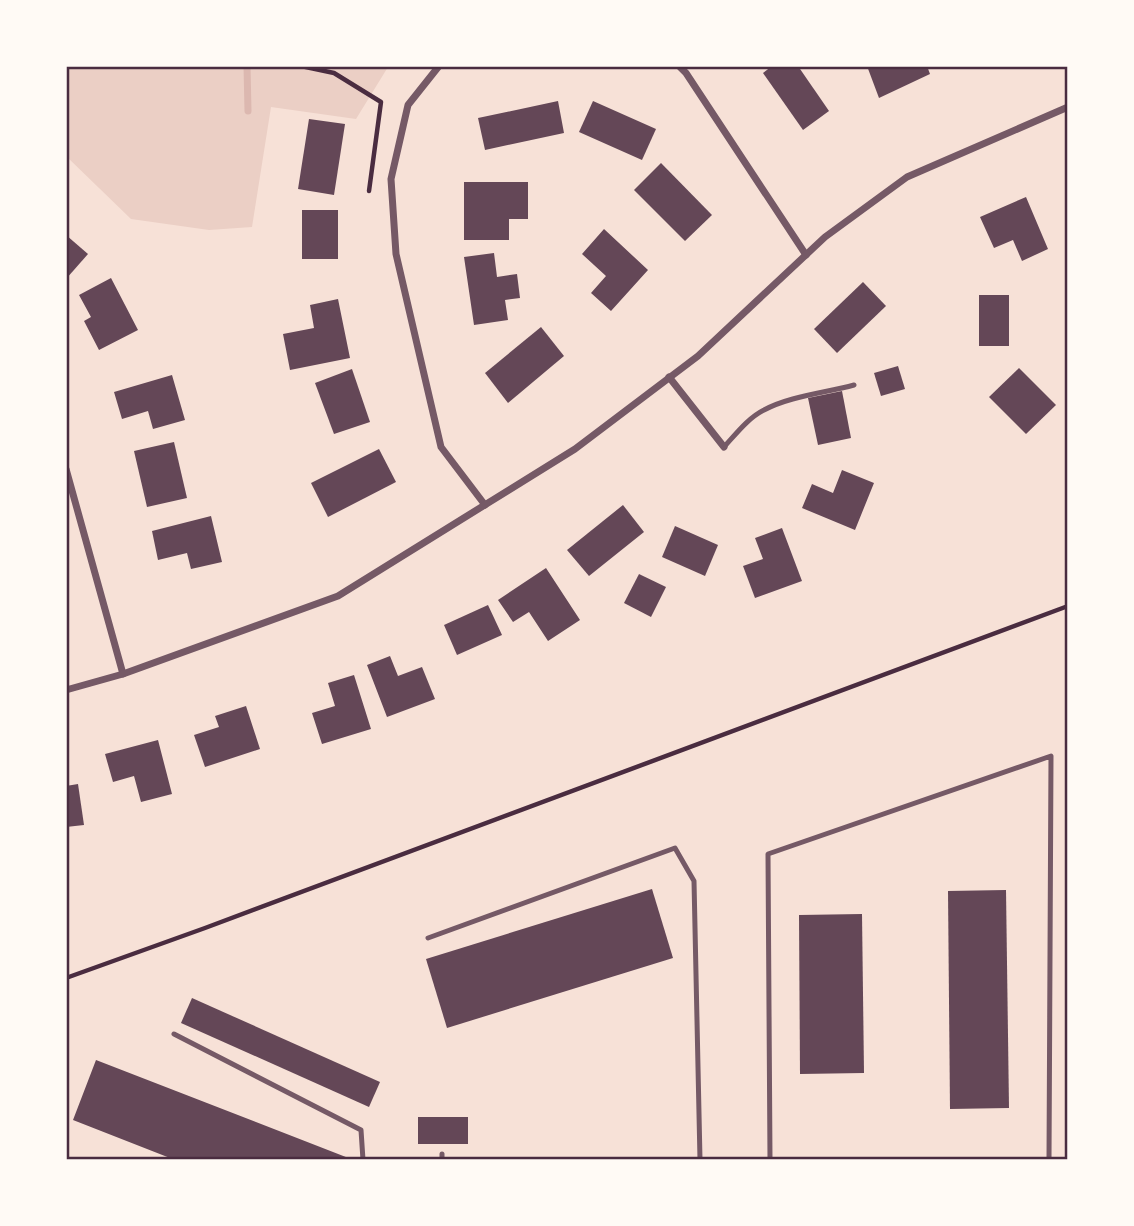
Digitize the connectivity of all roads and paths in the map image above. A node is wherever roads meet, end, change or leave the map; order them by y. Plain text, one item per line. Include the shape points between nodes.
1 (301, 66) edge
2 (439, 66) edge
3 (679, 66) edge
4 (1068, 107) edge
5 (369, 191) dead end
6 (806, 255) junction
7 (669, 377) junction
8 (854, 386) dead end
9 (724, 447) joint
10 (66, 469) edge
11 (485, 505) junction
12 (1068, 606) edge
13 (123, 674) junction
14 (66, 690) edge
15 (428, 938) dead end
16 (66, 978) edge
17 (174, 1034) dead end
18 (363, 1160) edge
19 (700, 1160) edge
20 (770, 1160) edge
21 (1049, 1160) edge

1 - 5 path via 334,73 381,102
2 - 11 street via 408,105 391,178 396,254 441,447
3 - 6 street
4 - 6 street via 907,177
6 - 7 street via 698,356
7 - 9 street
7 - 11 street via 575,449
8 - 9 lane via 762,411
10 - 13 street
11 - 13 street via 338,596
12 - 16 path
13 - 14 street
15 - 19 lane via 675,848 694,881
17 - 18 lane via 361,1129
20 - 21 lane via 768,854 1051,756

